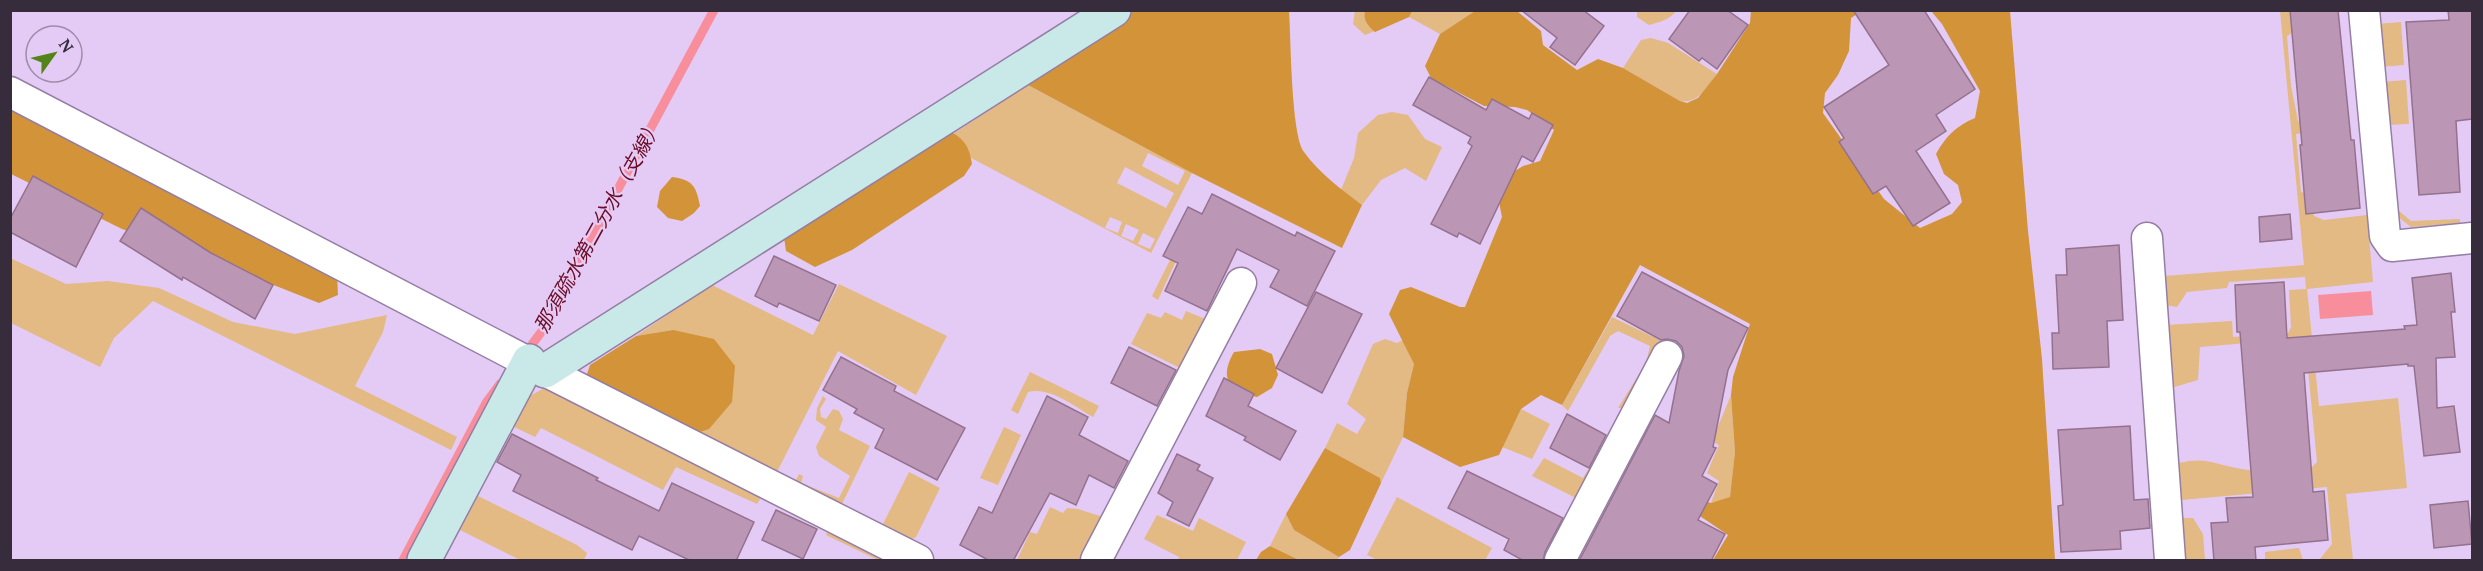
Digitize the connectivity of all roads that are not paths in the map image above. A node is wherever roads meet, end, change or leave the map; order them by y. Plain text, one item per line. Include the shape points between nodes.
1 (1114, 10) edge
2 (2364, 10) edge
3 (10, 92) edge
4 (2147, 238) dead end
5 (2472, 238) edge
6 (1241, 283) dead end
7 (1667, 356) dead end
8 (537, 366) junction
9 (424, 561) edge
10 (918, 561) edge
11 (1096, 561) edge
12 (1560, 561) edge
13 (2170, 561) edge

1 - 8 street
2 - 5 street via 2385,236 2392,246
3 - 8 street
4 - 13 street
6 - 11 street
7 - 12 street
8 - 9 street
8 - 10 street

